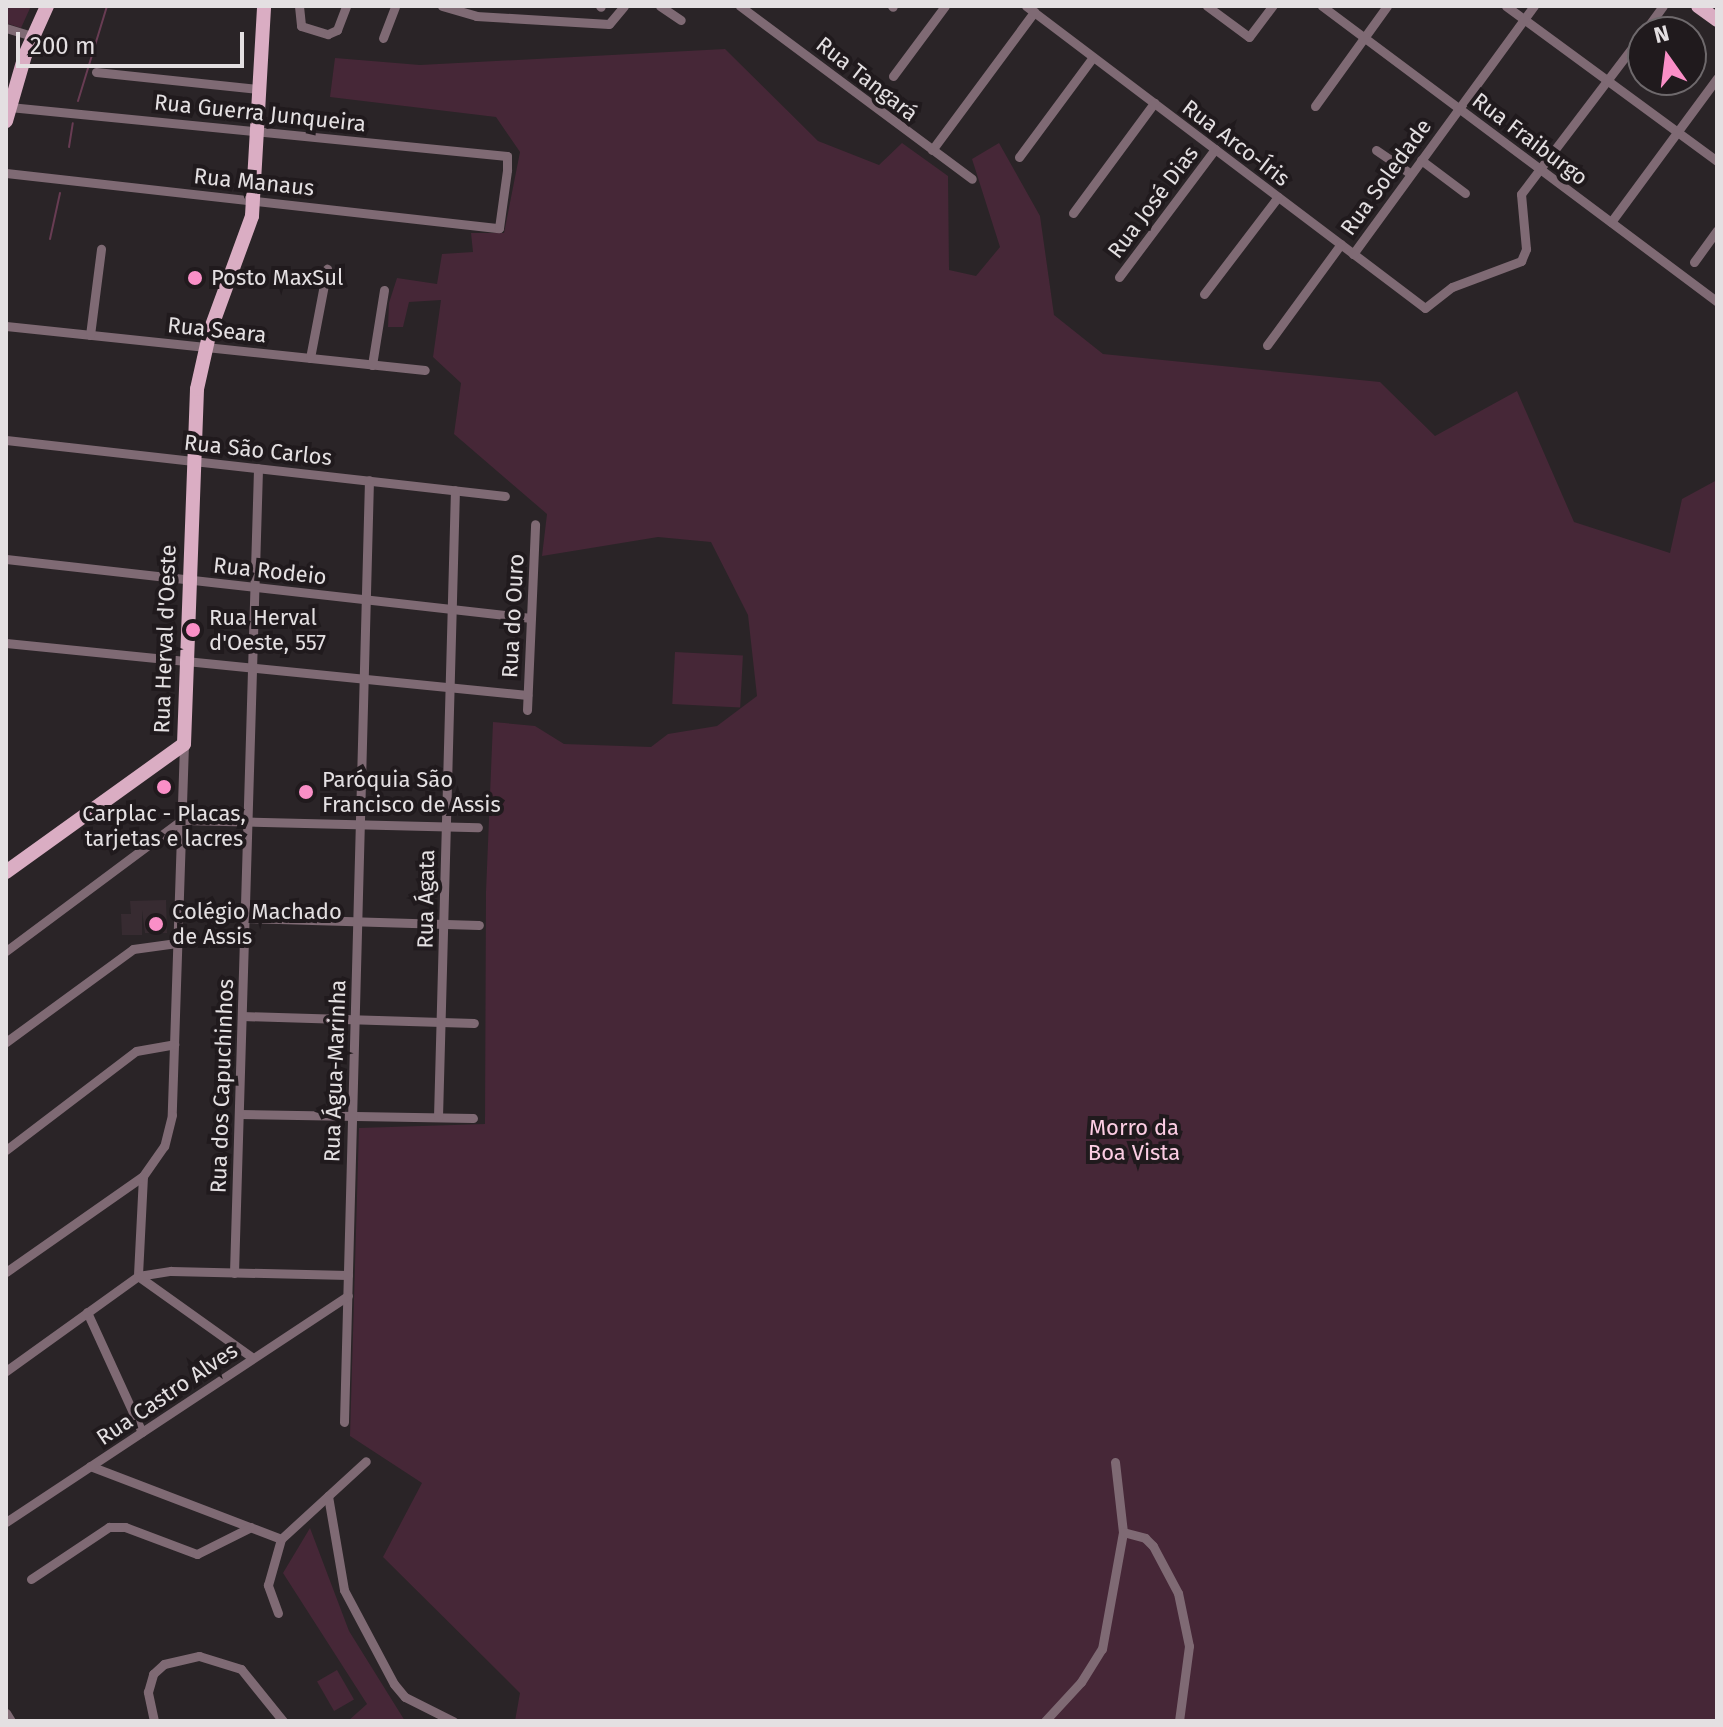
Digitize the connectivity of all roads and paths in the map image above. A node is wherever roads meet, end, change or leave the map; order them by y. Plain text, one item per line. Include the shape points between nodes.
1 (47, 6) edge
2 (264, 6) edge
3 (299, 6) edge
4 (346, 6) edge
5 (395, 6) edge
6 (442, 6) edge
7 (624, 6) edge
8 (660, 6) edge
9 (740, 6) edge
10 (945, 6) edge
11 (1207, 6) edge
12 (1272, 6) edge
13 (1322, 6) edge
14 (1387, 6) edge
15 (1506, 6) edge
16 (1534, 6) edge
17 (1698, 6) edge
18 (1030, 9) edge
19 (476, 11) edge
20 (1524, 19) junction
21 (681, 20) dead end
22 (1717, 20) edge
23 (6, 28) edge
24 (33, 36) junction
25 (383, 38) dead end
26 (1364, 38) junction
27 (1627, 53) edge
28 (1093, 57) junction
29 (96, 72) dead end
30 (893, 76) dead end
31 (1717, 78) edge
32 (1607, 80) junction
33 (258, 89) junction
34 (1154, 103) junction
35 (1315, 106) dead end
36 (1459, 108) junction
37 (8, 114) edge
38 (256, 131) junction
39 (1677, 132) junction
40 (1215, 149) junction
41 (932, 150) junction
42 (1376, 150) dead end
43 (1019, 157) dead end
44 (1421, 160) junction
45 (1717, 161) edge
46 (1540, 168) junction
47 (6, 173) edge
48 (1411, 174) junction
49 (972, 179) dead end
50 (1465, 193) dead end
51 (1278, 197) junction
52 (254, 200) junction
53 (1073, 213) dead end
54 (1611, 222) junction
55 (499, 228) joint
56 (1717, 230) edge
57 (1341, 244) junction
58 (101, 249) dead end
59 (1353, 254) junction
60 (1694, 262) dead end
61 (327, 269) dead end
62 (1119, 277) dead end
63 (384, 290) dead end
64 (1204, 294) dead end
65 (1717, 301) edge
66 (6, 326) edge
67 (90, 335) junction
68 (1267, 345) dead end
69 (205, 347) junction
70 (310, 358) junction
71 (372, 365) junction
72 (425, 370) dead end
73 (6, 440) edge
74 (193, 461) junction
75 (258, 468) junction
76 (369, 480) junction
77 (455, 490) junction
78 (505, 496) dead end
79 (535, 524) dead end
80 (6, 559) edge
81 (189, 580) junction
82 (254, 587) junction
83 (366, 600) junction
84 (451, 609) junction
85 (531, 618) junction
86 (6, 643) edge
87 (187, 661) junction
88 (252, 667) junction
89 (364, 679) junction
90 (449, 687) junction
91 (527, 695) junction
92 (527, 710) dead end
93 (184, 744) junction
94 (182, 820) junction
95 (247, 822) junction
96 (360, 825) junction
97 (446, 827) junction
98 (478, 827) dead end
99 (6, 872) edge
100 (245, 918) junction
101 (357, 921) junction
102 (443, 924) junction
103 (479, 925) dead end
104 (177, 943) junction
105 (6, 951) edge
106 (242, 1016) junction
107 (355, 1019) junction
108 (441, 1022) junction
109 (474, 1023) dead end
110 (6, 1042) edge
111 (174, 1044) junction
112 (239, 1114) junction
113 (352, 1116) junction
114 (438, 1117) junction
115 (473, 1118) dead end
116 (6, 1150) edge
117 (143, 1176) junction
118 (6, 1272) edge
119 (234, 1273) junction
120 (348, 1275) junction
121 (138, 1276) junction
122 (348, 1296) junction
123 (87, 1312) junction
124 (253, 1358) junction
125 (6, 1371) edge
126 (344, 1422) dead end
127 (142, 1432) junction
128 (366, 1461) dead end
129 (1115, 1462) dead end
130 (90, 1466) junction
131 (328, 1496) junction
132 (6, 1522) edge
133 (251, 1527) junction
134 (1123, 1532) junction
135 (281, 1539) junction
136 (31, 1579) dead end
137 (278, 1613) dead end
138 (6, 1713) edge
139 (11, 1721) edge
140 (154, 1721) edge
141 (283, 1721) edge
142 (453, 1721) edge
143 (1045, 1721) edge
144 (1179, 1721) edge

1 - 24 main road
2 - 33 main road, Rua Herval d'Oeste
3 - 4 street via 301,26 328,34 337,30
5 - 25 street
6 - 19 street
7 - 19 street via 609,24
8 - 21 street
9 - 41 street, Rua Tangará
10 - 30 street
11 - 12 street via 1249,37
13 - 26 street, Rua Fraiburgo
14 - 26 street
15 - 20 street
16 - 20 street, Rua Soledade
17 - 22 main road
18 - 28 street, Rua Arco-Íris
18 - 41 street
20 - 32 street
20 - 36 street, Rua Soledade
23 - 24 street
24 - 37 main road
26 - 35 street
26 - 36 street, Rua Fraiburgo
27 - 32 street
28 - 34 street, Rua Arco-Íris
28 - 43 street
29 - 33 street
31 - 39 street
32 - 39 street
32 - 46 street
33 - 38 main road, Rua Herval d'Oeste
34 - 40 street, Rua Arco-Íris
34 - 53 street
36 - 44 street, Rua Soledade
36 - 46 street, Rua Fraiburgo
37 - 38 street, Rua Guerra Junqueira
38 - 52 main road, Rua Herval d'Oeste
38 - 55 street, Rua Guerra Junqueira via 507,156
39 - 45 street
39 - 54 street
40 - 51 street, Rua Arco-Íris
40 - 62 street, Rua José Dias
41 - 49 street, Rua Tangará
42 - 48 street
44 - 48 street, Rua Soledade
44 - 50 street
46 - 54 street, Rua Fraiburgo
46 - 59 street, Rua Arco-Íris via 1518,204 1526,249 1521,261 1452,287 1425,308
47 - 52 street, Rua Manaus
48 - 59 street, Rua Soledade
51 - 57 street, Rua Arco-Íris
51 - 64 street
52 - 55 street, Rua Manaus
52 - 69 main road, Rua Herval d'Oeste
54 - 65 street, Rua Fraiburgo
56 - 60 street
57 - 59 street, Rua Arco-Íris
57 - 68 street
58 - 67 street
61 - 70 street
63 - 71 street
66 - 67 street, Rua Seara
67 - 69 street, Rua Seara
69 - 70 street, Rua Seara
69 - 74 main road, Rua Herval d'Oeste
70 - 71 street, Rua Seara
71 - 72 street, Rua Seara
73 - 74 street, Rua São Carlos
74 - 75 street, Rua São Carlos
74 - 81 main road, Rua Herval d'Oeste
75 - 76 street, Rua São Carlos
75 - 82 street, Rua dos Capuchinhos
76 - 77 street, Rua São Carlos
76 - 83 street, Rua Água-Marinha
77 - 78 street, Rua São Carlos
77 - 84 street, Rua Ágata
79 - 85 street, Rua do Ouro
80 - 81 street, Rua Rodeio
81 - 82 street, Rua Rodeio
81 - 87 main road, Rua Herval d'Oeste
82 - 83 street, Rua Rodeio
82 - 88 street, Rua dos Capuchinhos
83 - 84 street, Rua Rodeio
83 - 89 street, Rua Água-Marinha
84 - 85 street, Rua Rodeio
84 - 90 street, Rua Ágata
85 - 91 street, Rua do Ouro
86 - 87 street
87 - 88 street
87 - 93 main road, Rua Herval d'Oeste
88 - 89 street
88 - 95 street, Rua dos Capuchinhos
89 - 90 street
89 - 96 street, Rua Água-Marinha
90 - 91 street
90 - 97 street, Rua Ágata
91 - 92 street, Rua do Ouro
93 - 94 street, Rua Herval d'Oeste
93 - 99 main road
94 - 95 street
94 - 104 street, Rua Herval d'Oeste
94 - 105 street
95 - 96 street
95 - 100 street, Rua dos Capuchinhos
96 - 97 street
96 - 101 street, Rua Água-Marinha
97 - 98 street
97 - 102 street, Rua Ágata
100 - 101 street
100 - 106 street, Rua dos Capuchinhos
101 - 102 street
101 - 107 street, Rua Água-Marinha
102 - 103 street
102 - 108 street, Rua Ágata
104 - 110 street via 133,949
104 - 111 street, Rua Herval d'Oeste
106 - 107 street
106 - 112 street, Rua dos Capuchinhos
107 - 108 street
107 - 113 street, Rua Água-Marinha
108 - 109 street
108 - 114 street, Rua Ágata
111 - 116 street via 136,1051
111 - 117 street, Rua Herval d'Oeste via 169,1132
112 - 113 street
112 - 119 street, Rua dos Capuchinhos
113 - 114 street
113 - 120 street, Rua Água-Marinha
114 - 115 street
117 - 118 street
117 - 121 street, Rua Herval d'Oeste
119 - 120 street
119 - 121 street
120 - 122 street, Rua Água-Marinha
121 - 123 street
121 - 124 street
122 - 124 street, Rua Castro Alves
122 - 126 street, Rua Água-Marinha
123 - 125 street
123 - 127 street
124 - 127 street, Rua Castro Alves
127 - 130 street, Rua Castro Alves
128 - 131 street
129 - 134 street
130 - 132 street, Rua Castro Alves
130 - 133 street
131 - 135 street
131 - 142 street via 344,1590 394,1684 405,1697
133 - 135 street
133 - 136 street via 197,1554 125,1527 109,1527
134 - 143 street via 1102,1649 1072,1694
134 - 144 street via 1153,1546 1178,1593 1189,1646
135 - 137 street via 268,1585
138 - 139 street
140 - 141 street via 148,1692 153,1674 164,1664 199,1656 241,1669

